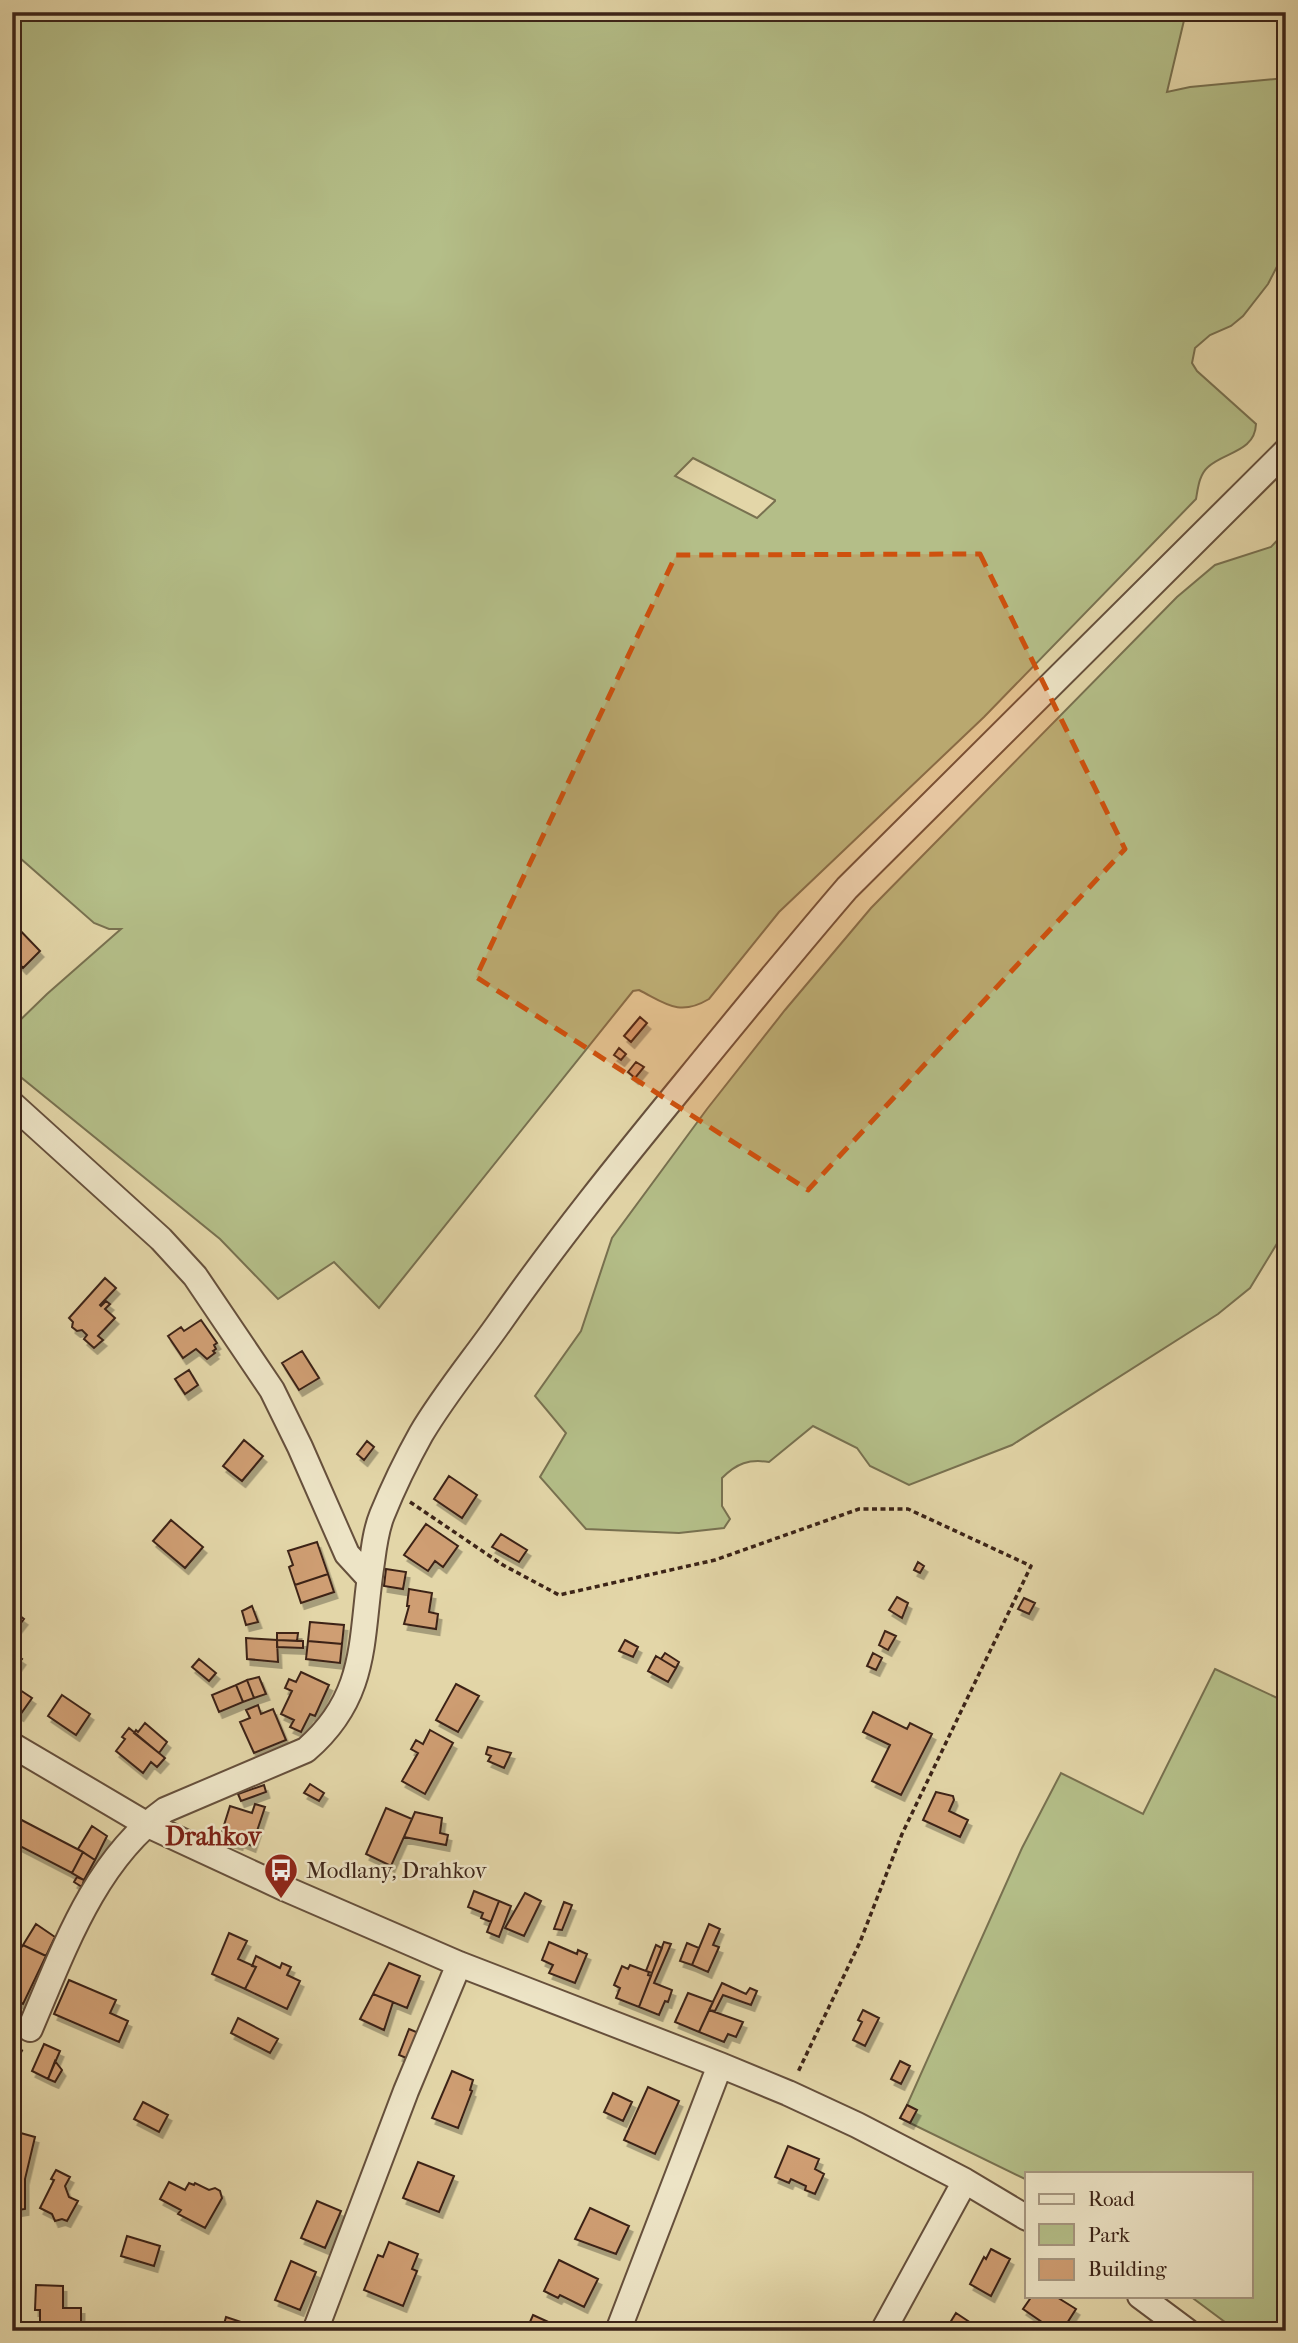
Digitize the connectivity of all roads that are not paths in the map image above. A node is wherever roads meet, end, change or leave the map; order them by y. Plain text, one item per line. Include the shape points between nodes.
1 (1286, 451) edge
2 (12, 1104) edge
3 (369, 1578) junction
4 (12, 1745) edge
5 (146, 1824) junction
6 (459, 1964) junction
7 (30, 2029) dead end
8 (720, 2064) junction
9 (965, 2181) junction
10 (1025, 2217) edge
11 (1143, 2298) edge
12 (314, 2331) edge
13 (618, 2331) edge
14 (883, 2331) edge
15 (1187, 2331) edge

1 - 3 street via 847,888 592,1196 421,1434 379,1527
2 - 3 street via 161,1239 195,1276 272,1390 347,1554
3 - 5 street via 360,1665 346,1700 322,1736 290,1758 165,1810
4 - 5 street
5 - 6 street
5 - 7 street via 126,1843 95,1890
6 - 8 street
6 - 12 street
8 - 9 street via 857,2125
8 - 13 street
9 - 10 street
9 - 14 street
11 - 15 street

